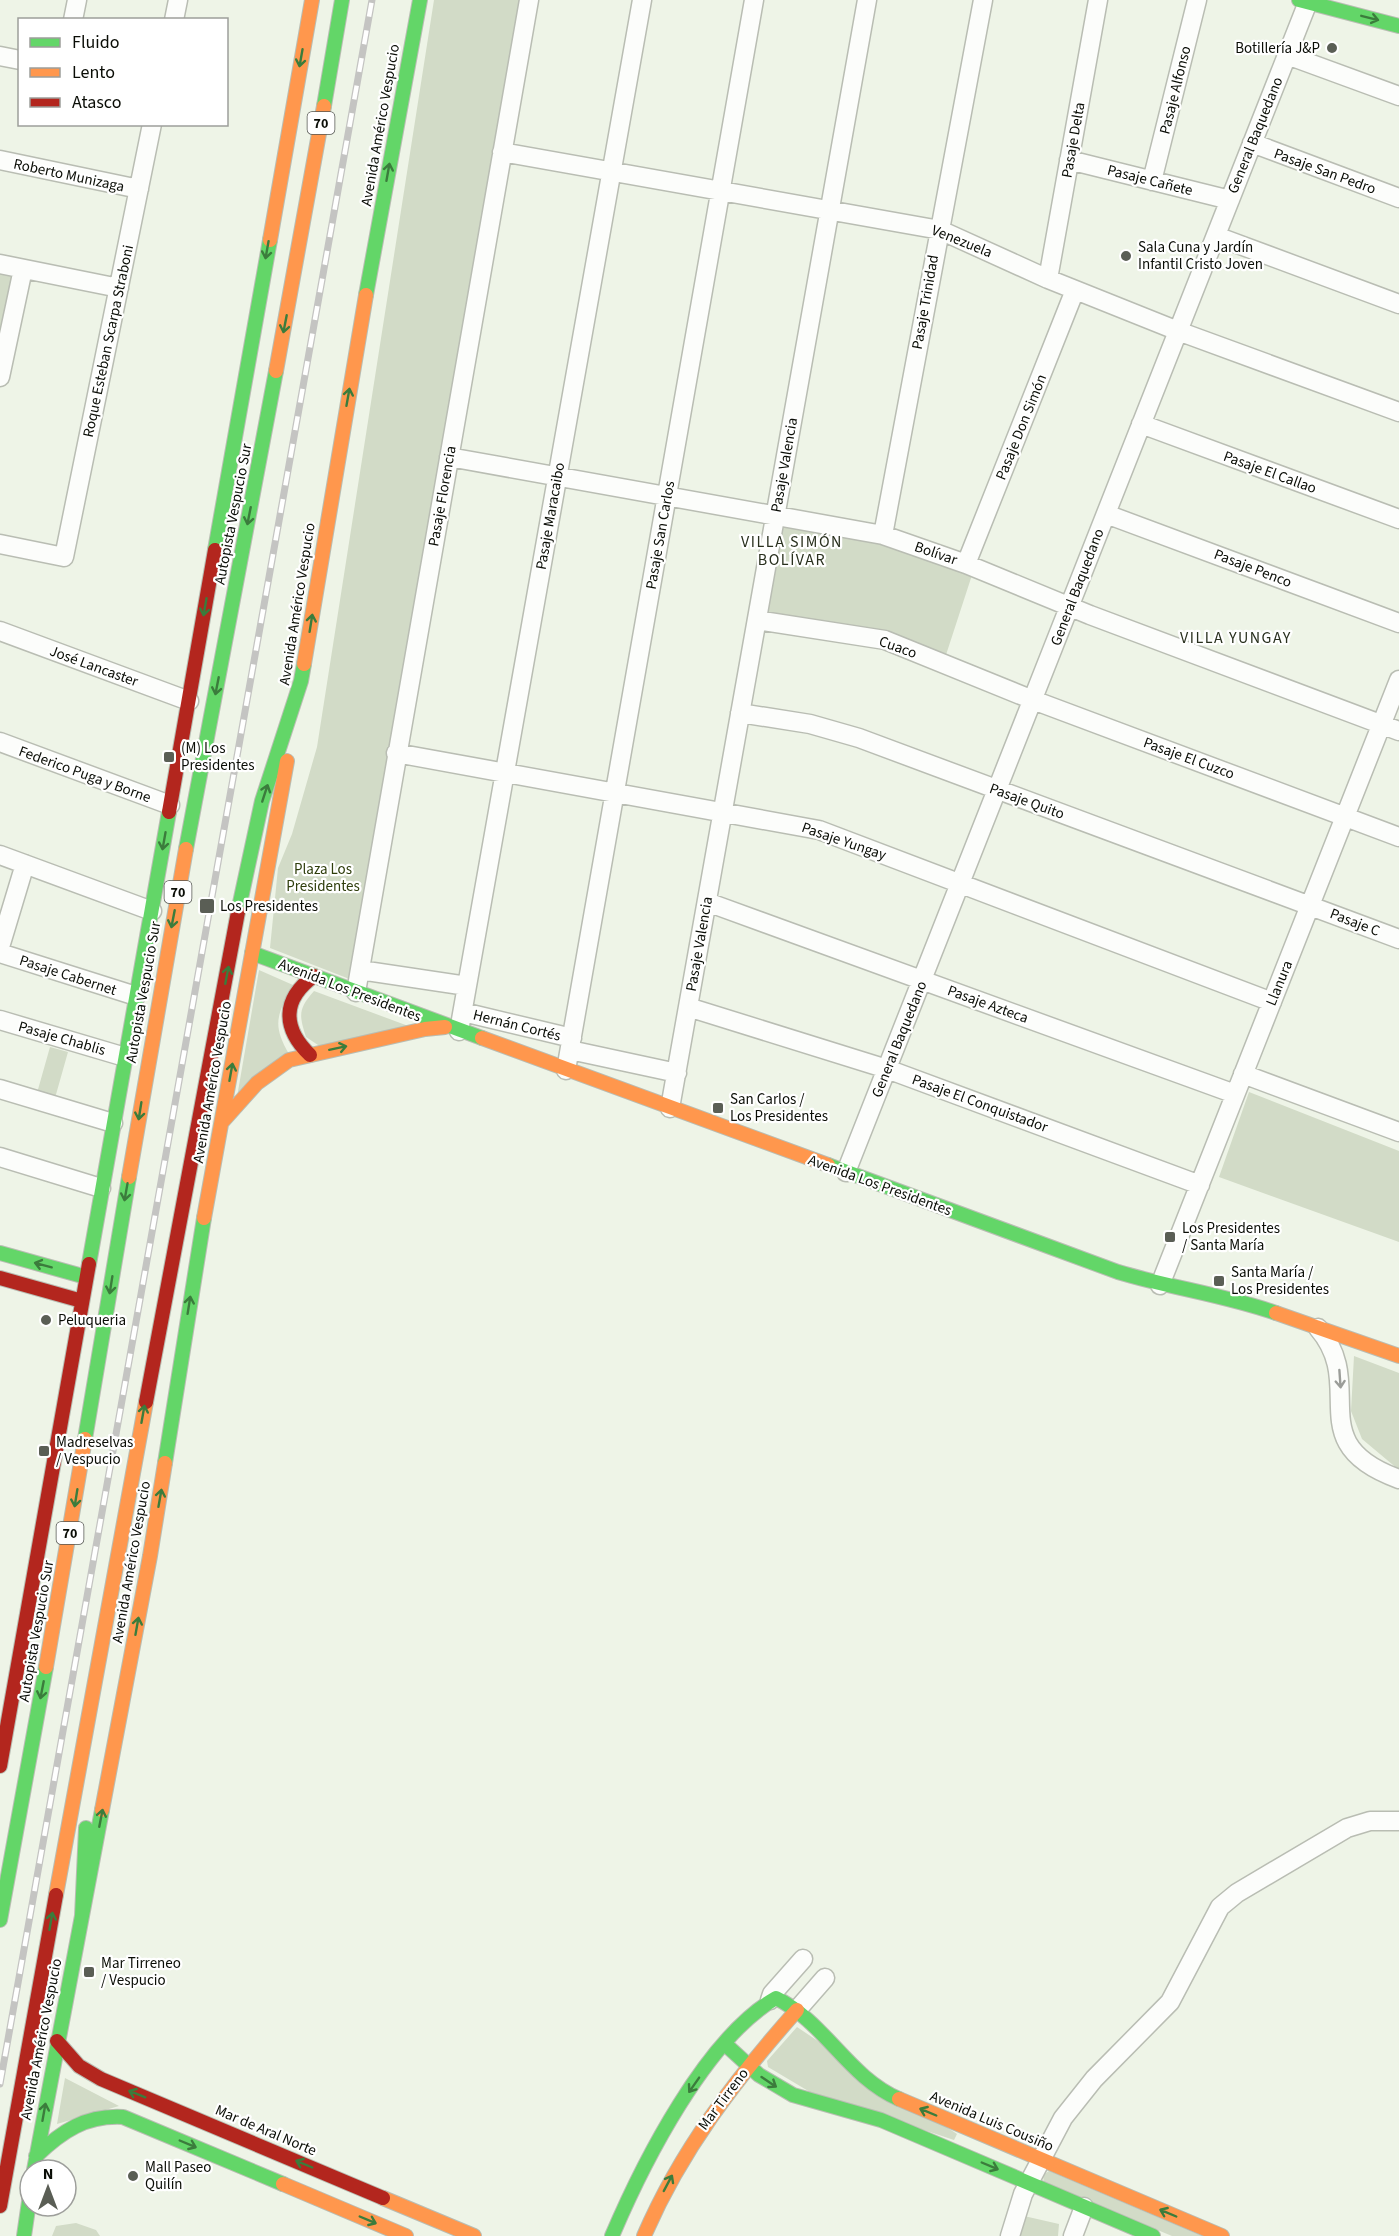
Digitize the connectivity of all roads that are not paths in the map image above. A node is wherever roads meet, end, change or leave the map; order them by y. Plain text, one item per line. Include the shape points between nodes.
1 (77, 0) edge
2 (178, 0) edge
3 (312, 0) edge
4 (324, 0) edge
5 (342, 0) edge
6 (420, 0) edge
7 (529, 0) edge
8 (642, 0) edge
9 (754, 0) edge
10 (867, 0) edge
11 (983, 0) edge
12 (1098, 0) edge
13 (1197, 0) edge
14 (1304, 1) edge
15 (73, 18) edge
16 (174, 18) edge
17 (1399, 26) edge
18 (1287, 55) junction
19 (0, 56) edge
20 (18, 60) edge
21 (1399, 96) edge
22 (308, 108) dead end
23 (152, 126) edge
24 (305, 128) dead end
25 (1252, 143) junction
26 (502, 152) junction
27 (0, 160) edge
28 (1069, 160) junction
29 (612, 171) junction
30 (1152, 181) junction
31 (139, 189) junction
32 (720, 190) junction
33 (1399, 198) edge
34 (1230, 200) junction
35 (830, 210) junction
36 (940, 230) junction
37 (1215, 236) junction
38 (300, 246) junction
39 (0, 264) edge
40 (23, 268) junction
41 (1048, 279) junction
42 (119, 288) junction
43 (1075, 290) junction
44 (1399, 304) edge
45 (1178, 331) junction
46 (4, 335) edge
47 (0, 377) edge
48 (1399, 412) edge
49 (1141, 424) junction
50 (450, 457) junction
51 (558, 476) junction
52 (667, 495) junction
53 (1106, 513) junction
54 (776, 515) junction
55 (1399, 519) edge
56 (883, 535) junction
57 (0, 544) edge
58 (966, 564) junction
59 (1070, 606) junction
60 (757, 620) junction
61 (1399, 623) edge
62 (0, 631) edge
63 (1399, 680) edge
64 (301, 681) junction
65 (1033, 700) junction
66 (189, 701) junction
67 (740, 713) junction
68 (1381, 725) junction
69 (1399, 732) edge
70 (0, 742) edge
71 (396, 753) junction
72 (505, 773) junction
73 (997, 790) junction
74 (615, 792) junction
75 (170, 805) junction
76 (723, 811) junction
77 (1345, 817) junction
78 (1399, 837) edge
79 (0, 855) edge
80 (25, 864) junction
81 (960, 885) junction
82 (707, 902) junction
83 (1310, 905) junction
84 (152, 911) junction
85 (1399, 939) edge
86 (0, 946) edge
87 (0, 953) edge
88 (252, 953) junction
89 (360, 970) junction
90 (314, 976) junction
91 (922, 980) junction
92 (467, 986) junction
93 (356, 992) junction
94 (136, 996) junction
95 (1272, 1002) junction
96 (688, 1007) junction
97 (463, 1012) junction
98 (0, 1020) edge
99 (454, 1029) junction
100 (571, 1044) junction
101 (310, 1054) junction
102 (125, 1057) junction
103 (887, 1069) junction
104 (566, 1070) junction
105 (677, 1073) junction
106 (1243, 1074) junction
107 (0, 1089) edge
108 (1235, 1094) junction
109 (670, 1108) junction
110 (222, 1122) junction
111 (113, 1123) junction
112 (1399, 1132) edge
113 (0, 1157) edge
114 (846, 1172) junction
115 (1200, 1185) junction
116 (101, 1188) junction
117 (0, 1253) edge
118 (86, 1277) junction
119 (0, 1278) edge
120 (1160, 1286) junction
121 (82, 1301) junction
122 (1317, 1327) junction
123 (1399, 1356) edge
124 (1399, 1479) edge
125 (9, 1664) edge
126 (92, 1699) junction
127 (0, 1766) edge
128 (1399, 1821) edge
129 (82, 1916) junction
130 (0, 1920) edge
131 (803, 1959) dead end
132 (825, 1978) dead end
133 (773, 1999) junction
134 (797, 2010) junction
135 (57, 2041) junction
136 (725, 2044) junction
137 (747, 2066) junction
138 (171, 2108) junction
139 (968, 2128) junction
140 (158, 2131) junction
141 (958, 2153) junction
142 (36, 2158) edge
143 (39, 2158) edge
144 (1040, 2159) junction
145 (333, 2177) junction
146 (1029, 2183) junction
147 (324, 2201) junction
148 (0, 2206) edge
149 (1084, 2207) junction
150 (27, 2218) edge
151 (612, 2235) edge
152 (24, 2236) edge
153 (406, 2236) edge
154 (474, 2236) edge
155 (644, 2236) edge
156 (1010, 2236) edge
157 (1073, 2236) edge
158 (1153, 2236) edge
159 (1222, 2236) edge

1 - 15 street
2 - 16 street
3 -> 66 main road
4 - 22 main road
5 - 38 main road, Autopista Vespucio Sur / 70
64 -> 6 main road, Avenida Américo Vespucio
7 - 26 street, Pasaje Florencia
8 - 29 street, Pasaje Maracaibo
9 - 32 street, Pasaje San Carlos
10 - 35 street, Pasaje Valencia
11 - 36 street, Pasaje Trinidad
12 - 28 street, Pasaje Delta
13 - 30 street, Pasaje Alfonso
14 -> 17 main road
14 - 18 street, General Baquedano
18 - 21 street
18 - 25 street, General Baquedano
19 - 20 street
23 - 31 street, Roque Esteban Scarpa Straboni
24 - 38 main road
25 - 33 street, Pasaje San Pedro
25 - 34 street, General Baquedano
26 - 29 street, Venezuela
26 - 50 street, Pasaje Florencia
27 - 31 street, Roberto Munizaga
28 - 30 street, Pasaje Cañete
28 - 41 street, Pasaje Delta
29 - 32 street, Venezuela
29 - 51 street, Pasaje Maracaibo
30 - 34 street, Pasaje Cañete
31 - 42 street, Roque Esteban Scarpa Straboni
32 - 35 street, Venezuela
32 - 52 street, Pasaje San Carlos
34 - 37 street, General Baquedano
35 - 36 street, Venezuela
35 - 54 street, Pasaje Valencia
36 - 41 street, Venezuela
36 - 56 street, Pasaje Trinidad
37 - 44 street
37 - 45 street, General Baquedano
38 -> 130 main road, Autopista Vespucio Sur / 70 via 161,984 74,1508
39 - 40 street
40 - 42 street
40 - 46 street
41 - 43 street, Venezuela
42 - 57 street, Roque Esteban Scarpa Straboni via 64,557
43 - 45 street, Venezuela
43 - 58 street, Pasaje Don Simón
45 - 48 street, Venezuela
45 - 49 street, General Baquedano
46 - 47 street
49 - 53 street, General Baquedano
49 - 55 street, Pasaje El Callao
50 - 51 street, Bolívar
50 - 71 street, Pasaje Florencia
51 - 52 street, Bolívar
51 - 72 street, Pasaje Maracaibo
52 - 54 street, Bolívar
52 - 74 street, Pasaje San Carlos
53 - 59 street, General Baquedano
53 - 61 street, Pasaje Penco
54 - 56 street, Bolívar
54 - 60 street, Pasaje Valencia
56 - 58 street, Bolívar
58 - 59 street, Bolívar
59 - 65 street, General Baquedano
59 - 68 street, Bolívar
60 - 65 street, Cuaco via 885,640
60 - 67 street, Pasaje Valencia
62 - 66 street, José Lancaster
63 - 68 street, Llanura
64 - 88 main road, Avenida Américo Vespucio
126 -> 64 main road via 250,849
65 - 73 street, General Baquedano
65 - 77 street, Pasaje El Cuzco
66 - 75 main road
67 - 73 street, Pasaje Quito via 844,733
67 - 76 street, Pasaje Valencia
68 - 69 street, Bolívar
68 - 77 street, Llanura
70 - 75 street, Federico Puga y Borne
71 - 72 street, Pasaje Yungay
71 - 89 street, Pasaje Florencia
72 - 74 street, Pasaje Yungay
72 - 92 street, Pasaje Maracaibo
73 - 81 street, General Baquedano
73 - 83 street, Pasaje Quito
74 - 76 street, Pasaje Yungay
74 - 100 street, Pasaje San Carlos
75 -> 84 main road
76 - 81 street, Pasaje Yungay via 819,830
76 - 82 street, Pasaje Valencia
77 - 78 street, Pasaje El Cuzco
77 - 83 street, Llanura
79 - 80 street
80 - 84 street
80 - 86 street
81 - 91 street, General Baquedano
81 - 95 street, Pasaje Yungay
82 - 91 street, Pasaje Azteca
82 - 96 street, Pasaje Valencia
83 - 85 street, Pasaje C
83 - 95 street, Llanura
84 - 94 main road
87 - 94 street, Pasaje Cabernet
88 - 90 main road, Avenida Los Presidentes
110 -> 88 main road, Avenida Américo Vespucio
89 - 92 street, Hernán Cortés
89 - 93 street, Pasaje Florencia
90 - 93 main road, Avenida Los Presidentes
90 - 101 main road via 294,993 288,1019 293,1036
91 - 103 street, General Baquedano
91 - 108 street, Pasaje Azteca
92 - 97 street, Pasaje Maracaibo
93 - 99 main road, Avenida Los Presidentes
94 - 102 main road
95 - 106 street, Llanura
96 - 103 street, Pasaje El Conquistador
96 - 105 street, Pasaje Valencia
97 - 99 street, Pasaje Maracaibo
97 - 100 street, Hernán Cortés
98 - 102 street, Pasaje Chablis
101 -> 99 main road, Avenida Los Presidentes via 425,1029
99 - 104 main road, Avenida Los Presidentes
100 - 104 street, Pasaje San Carlos
100 - 105 street, Hernán Cortés
101 - 110 main road, Avenida Los Presidentes via 277,1067
102 - 111 main road
103 - 114 street, General Baquedano
103 - 115 street, Pasaje El Conquistador
104 - 109 main road, Avenida Los Presidentes
105 - 109 street, Pasaje Valencia
106 - 108 street, Llanura
106 - 112 street
107 - 111 street
108 - 115 street, Llanura
109 - 114 main road, Avenida Los Presidentes
129 -> 110 main road, Avenida Américo Vespucio via 150,1556
111 - 116 main road
113 - 116 street
114 - 120 main road, Avenida Los Presidentes
115 - 120 street, Llanura
116 - 118 main road
118 -> 117 main road
118 - 121 main road
119 - 121 main road
120 - 122 main road, Avenida Los Presidentes via 1227,1296
121 - 125 main road
122 - 123 main road, Avenida Los Presidentes
122 -> 124 street via 1338,1362 1339,1419 1345,1440 1364,1463
125 - 127 main road
126 - 129 main road
148 -> 126 main road
128 - 144 street via 1370,1821 1347,1828 1228,1900 1213,1917 1170,2002 1079,2096
129 - 135 main road, Avenida Américo Vespucio
131 - 133 street, Mar Tirreno via 772,1994
132 - 134 street, Mar Tirreno
133 - 134 main road, Avenida Luis Cousiño
133 - 136 main road, Mar Tirreno via 759,2006
134 - 137 main road, Mar Tirreno
139 -> 134 main road, Avenida Luis Cousiño via 868,2083
138 -> 135 main road, Mar de Aral Norte via 89,2073
142 -> 135 main road, Avenida Américo Vespucio
136 - 137 main road
136 -> 151 main road, Mar Tirreno via 654,2146
137 -> 141 main road via 793,2095 867,2114
155 -> 137 main road, Mar Tirreno via 685,2153
138 - 140 main road via 158,2119
145 -> 138 main road, Mar de Aral Norte
139 - 141 main road
139 - 144 main road, Avenida Luis Cousiño
140 - 143 main road via 123,2117 88,2118 66,2128
140 -> 147 main road
141 -> 146 main road
144 - 146 street
159 -> 144 main road, Avenida Luis Cousiño
145 - 147 main road via 334,2195
145 - 154 main road, Mar de Aral Norte
146 - 149 main road
146 - 156 street
147 -> 153 main road
149 - 157 street
149 - 158 main road
150 - 152 main road

